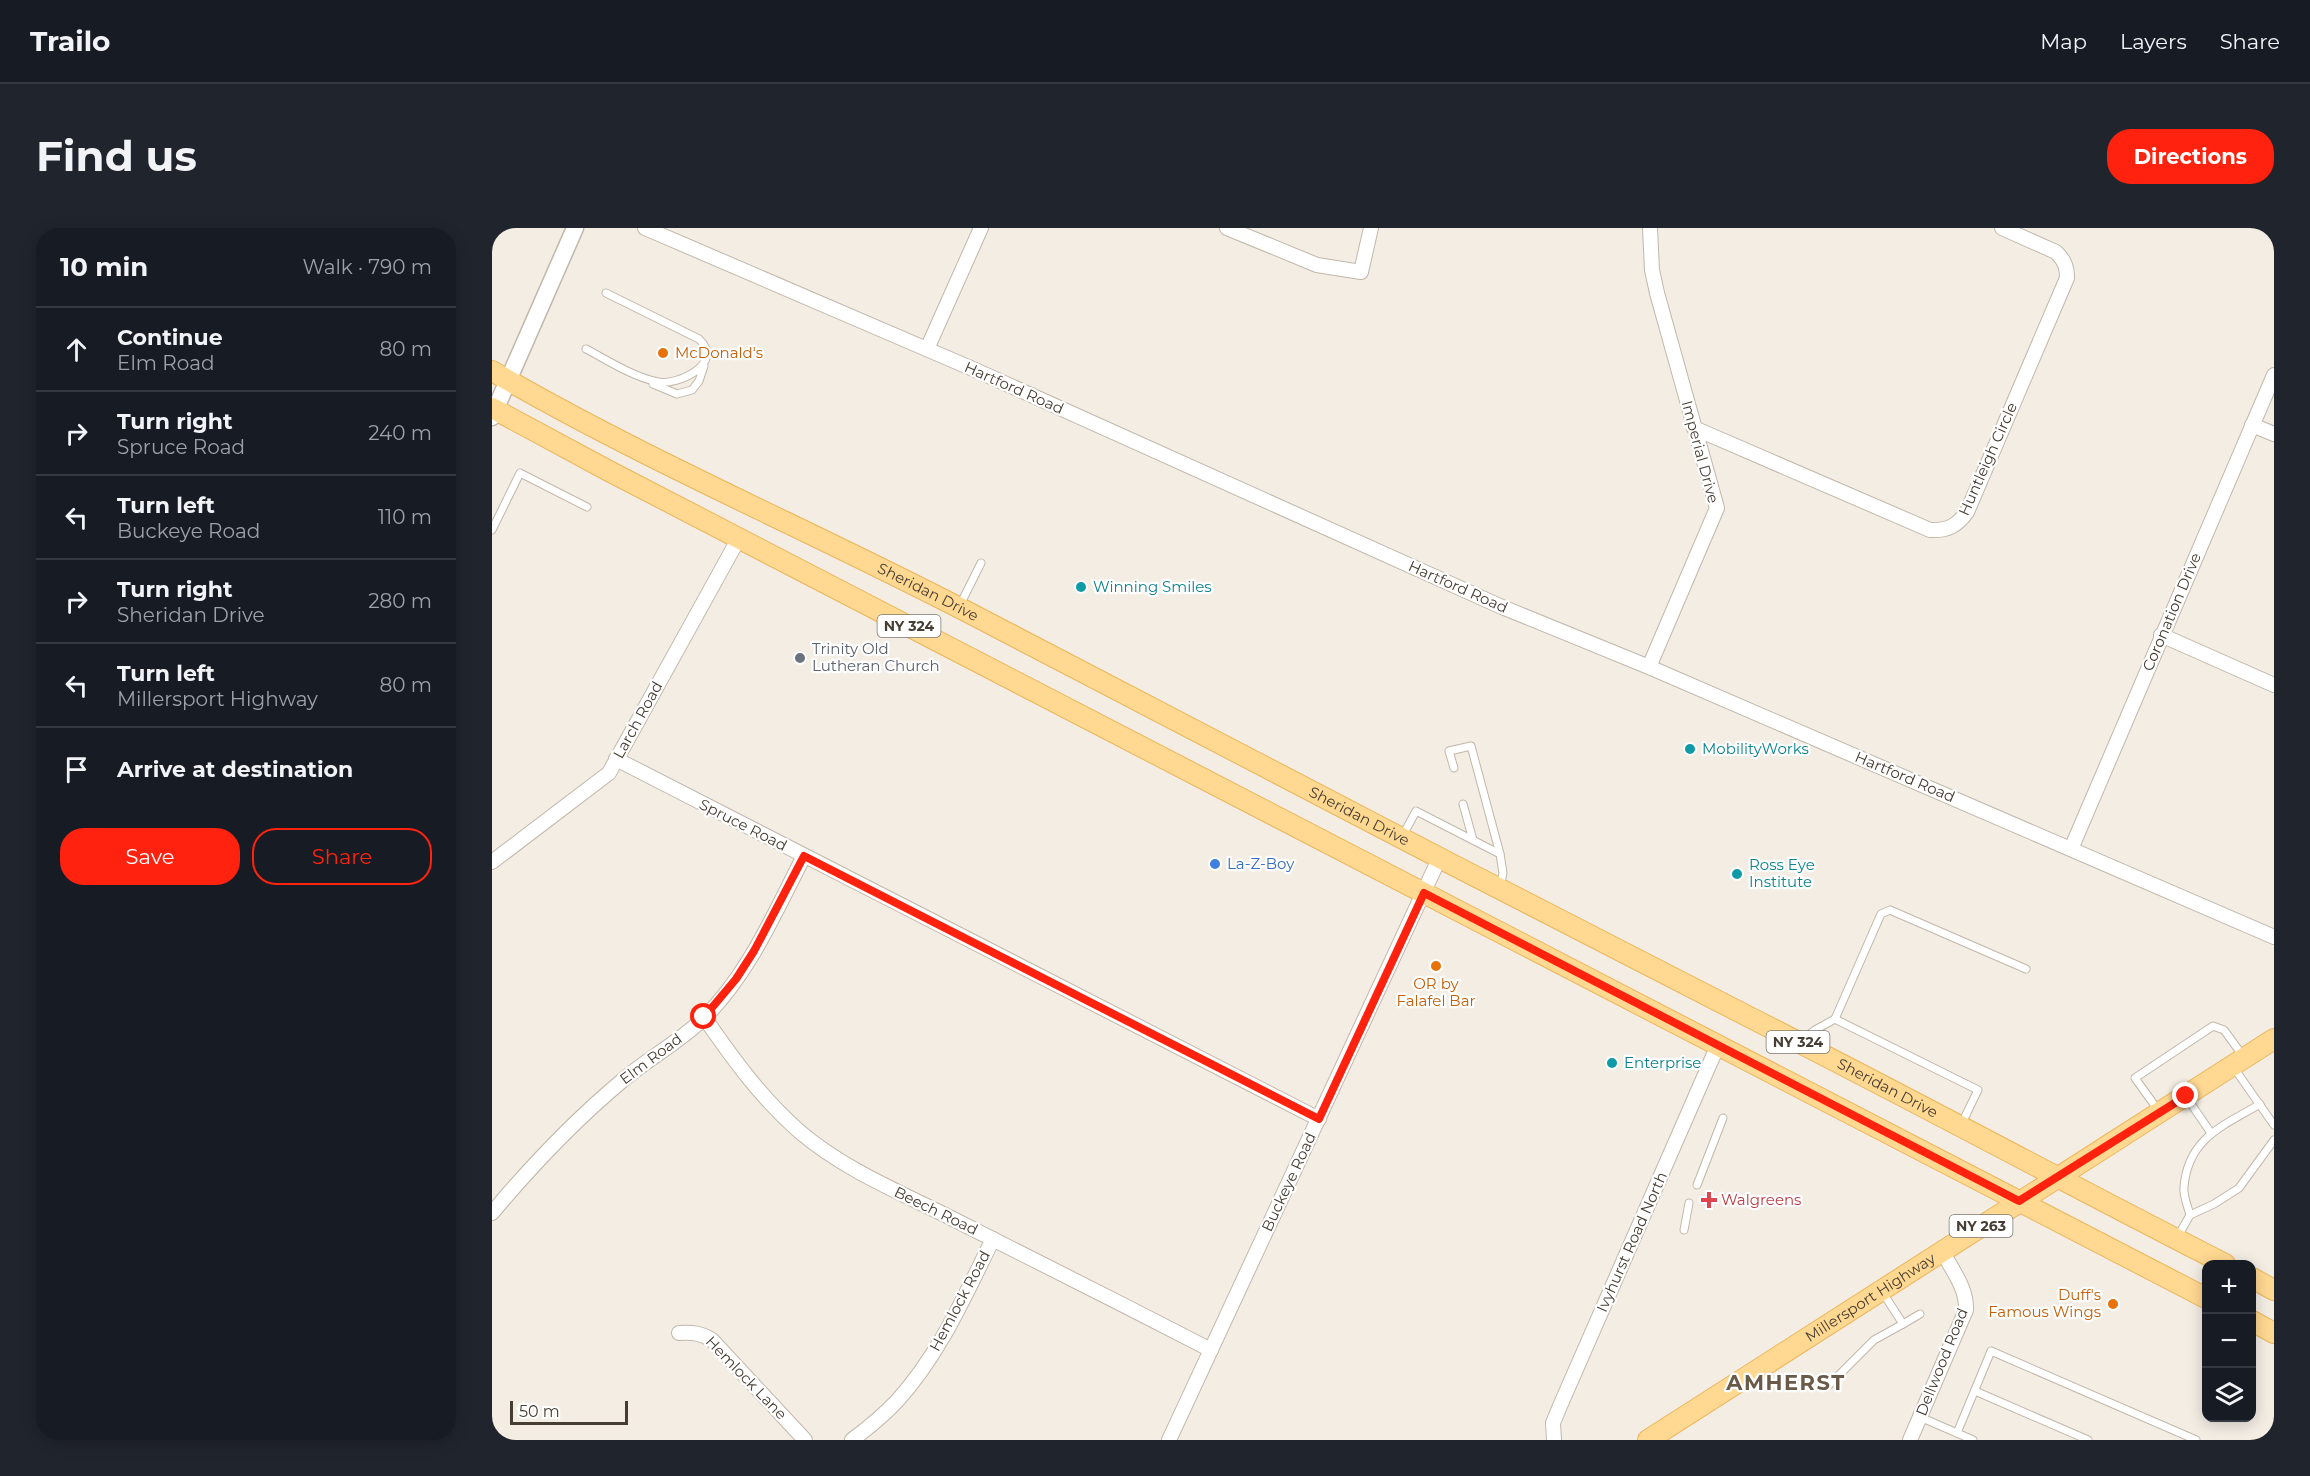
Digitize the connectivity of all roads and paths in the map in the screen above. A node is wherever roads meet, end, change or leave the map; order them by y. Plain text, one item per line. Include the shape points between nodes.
1 (575, 228) edge
2 (645, 228) edge
3 (981, 228) edge
4 (1227, 228) edge
5 (1371, 228) edge
6 (1650, 228) edge
7 (2002, 228) edge
8 (606, 292) dead end
9 (586, 349) dead end
10 (927, 349) junction
11 (704, 366) junction
12 (2274, 375) edge
13 (500, 376) edge
14 (643, 379) junction
15 (493, 411) edge
16 (2252, 425) junction
17 (1694, 428) junction
18 (2274, 434) edge
19 (587, 507) dead end
20 (492, 530) edge
21 (739, 538) junction
22 (981, 563) dead end
23 (959, 608) junction
24 (2161, 636) junction
25 (1649, 667) junction
26 (2274, 685) edge
27 (616, 759) junction
28 (1454, 768) dead end
29 (1463, 804) dead end
30 (1401, 839) junction
31 (1473, 840) junction
32 (2071, 849) junction
33 (1500, 854) junction
34 (804, 856) junction
35 (1439, 859) junction
36 (492, 862) edge
37 (1499, 890) junction
38 (1424, 893) junction
39 (2274, 937) edge
40 (2026, 969) dead end
41 (704, 1017) junction
42 (1835, 1019) junction
43 (2274, 1039) edge
44 (1799, 1043) junction
45 (1718, 1045) junction
46 (2238, 1062) junction
47 (2186, 1096) junction
48 (2260, 1104) junction
49 (2160, 1112) junction
50 (1723, 1118) dead end
51 (1319, 1119) junction
52 (2274, 1125) edge
53 (1960, 1127) junction
54 (2211, 1133) junction
55 (2274, 1140) edge
56 (2057, 1178) junction
57 (1697, 1185) dead end
58 (2019, 1201) junction
59 (1689, 1203) dead end
60 (492, 1213) edge
61 (2190, 1215) junction
62 (1684, 1230) dead end
63 (993, 1239) junction
64 (2176, 1240) junction
65 (1942, 1251) junction
66 (2217, 1260) edge
67 (2256, 1280) edge
68 (2274, 1290) edge
69 (1882, 1291) junction
70 (2202, 1296) edge
71 (1920, 1314) dead end
72 (2256, 1323) edge
73 (1903, 1324) junction
74 (679, 1333) dead end
75 (2274, 1333) edge
76 (1211, 1350) junction
77 (1829, 1385) dead end
78 (1975, 1391) junction
79 (1920, 1417) junction
80 (1957, 1433) junction
81 (805, 1440) edge
82 (852, 1440) edge
83 (1169, 1440) edge
84 (1554, 1440) edge
85 (1648, 1440) edge
86 (1910, 1440) edge
87 (1973, 1440) edge
88 (2088, 1440) edge
89 (2196, 1440) edge

1 - 13 street
2 - 10 street, Hartford Road
3 - 10 street
4 - 5 street via 1317,265 1360,272
6 - 17 street, Imperial Drive via 1657,293
7 - 17 street, Huntleigh Circle via 2056,252 2067,267 2067,278 1967,512 1952,527 1930,530
8 - 11 lane via 699,339 707,352
9 - 14 lane
10 - 25 street, Hartford Road via 1502,607
11 - 14 lane via 662,383
11 - 14 lane via 699,381 685,393 670,392
12 - 16 street, Coronation Drive
13 - 15 street
13 - 23 main road, Sheridan Drive / NY 324 via 686,476
15 - 21 main road, NY 324
16 - 18 street
16 - 24 street, Coronation Drive
17 - 25 street, Imperial Drive via 1717,508
19 - 20 lane via 520,473
21 - 27 street, Larch Road
21 - 38 main road, NY 324
22 - 23 lane
23 - 30 main road, Sheridan Drive / NY 324
24 - 26 street
24 - 32 street, Coronation Drive
25 - 32 street, Hartford Road
27 - 34 street, Spruce Road
27 - 36 street, Larch Road via 609,772
28 - 33 lane via 1449,751 1471,746
29 - 31 lane
30 - 31 lane via 1416,811
30 - 35 main road, Sheridan Drive / NY 324
31 - 33 lane
32 - 39 street, Hartford Road
33 - 37 lane via 1503,873
34 - 41 street, Elm Road via 754,951
34 - 51 street, Spruce Road
35 - 37 main road, Sheridan Drive / NY 324
35 - 38 street, Buckeye Road
37 - 44 main road, Sheridan Drive / NY 324
38 - 45 main road, NY 324
38 - 51 street, Buckeye Road
40 - 42 lane via 1886,911 1881,914
41 - 60 street, Elm Road via 633,1071 574,1123 535,1161
41 - 63 street, Beech Road via 766,1100 826,1152 870,1179
42 - 44 lane
42 - 53 lane via 1978,1090
43 - 46 main road, Millersport Highway / NY 263
44 - 53 main road, Sheridan Drive / NY 324
45 - 58 main road, NY 324
45 - 84 street, Ivyhurst Road North via 1560,1406 1553,1424
46 - 47 main road, Millersport Highway / NY 263
46 - 48 lane
46 - 49 lane via 2224,1030 2213,1026 2135,1078
47 - 49 main road, Millersport Highway / NY 263
47 - 54 lane
48 - 52 lane
48 - 54 lane
49 - 56 main road, Millersport Highway / NY 263
50 - 57 lane
51 - 76 street, Buckeye Road
53 - 56 main road, Sheridan Drive / NY 324
54 - 61 lane via 2194,1151 2186,1179
55 - 61 lane via 2239,1188
56 - 58 main road, Millersport Highway / NY 263
56 - 64 main road, Sheridan Drive / NY 324
58 - 65 main road, Millersport Highway / NY 263
58 - 70 main road, NY 324
59 - 62 lane
61 - 64 lane
63 - 76 street, Beech Road
63 - 82 street, Hemlock Road via 945,1335 922,1369 897,1400
64 - 66 main road, Sheridan Drive / NY 324
65 - 69 main road, Millersport Highway / NY 263
65 - 79 street, Dellwood Road via 1961,1285 1966,1310
67 - 68 main road
69 - 73 lane
69 - 85 main road, Millersport Highway / NY 263
71 - 73 lane
72 - 75 main road
73 - 77 lane via 1875,1340
74 - 81 street, Hemlock Lane via 702,1334 712,1340
76 - 83 street, Buckeye Road
78 - 80 lane
78 - 88 lane
78 - 89 lane via 1991,1351
79 - 80 lane
79 - 86 street, Dellwood Road
80 - 87 lane

